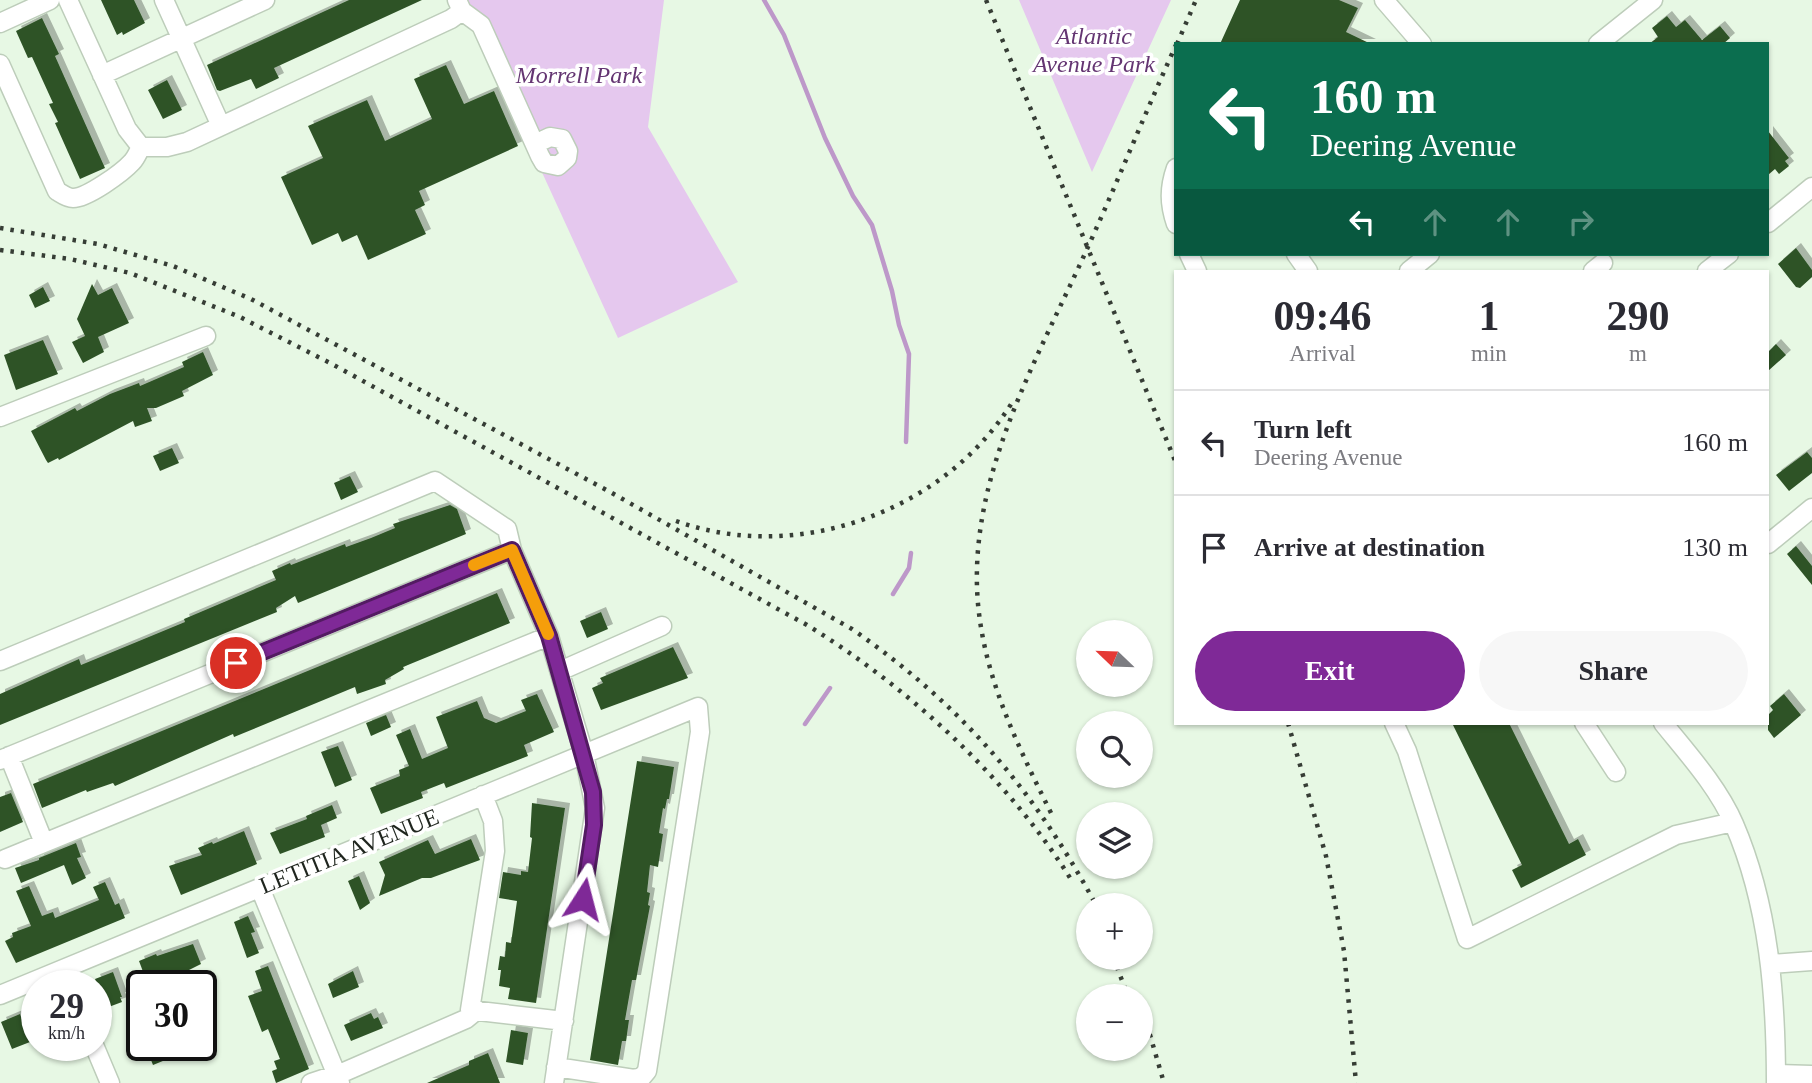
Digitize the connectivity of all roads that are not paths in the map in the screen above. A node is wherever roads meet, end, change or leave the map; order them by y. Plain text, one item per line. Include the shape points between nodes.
1 (51, 0) edge
2 (68, 0) edge
3 (164, 0) edge
4 (265, 0) edge
5 (1384, 0) edge
6 (1653, 0) edge
7 (460, 5) edge
8 (0, 23) edge
9 (181, 39) junction
10 (1420, 42) edge
11 (1600, 42) edge
12 (0, 64) edge
13 (102, 75) junction
14 (221, 126) junction
15 (535, 144) dead end
16 (141, 147) junction
17 (1174, 175) edge
18 (1812, 187) edge
19 (1174, 218) edge
20 (1769, 221) edge
21 (1428, 256) edge
22 (1726, 256) edge
23 (1410, 270) edge
24 (1708, 270) edge
25 (206, 336) dead end
26 (0, 417) edge
27 (1812, 508) edge
28 (1769, 543) edge
29 (512, 550) junction
30 (662, 626) dead end
31 (549, 636) junction
32 (0, 661) edge
33 (560, 671) junction
34 (1395, 725) edge
35 (1585, 725) edge
36 (1665, 725) edge
37 (584, 754) junction
38 (3, 759) edge
39 (1616, 772) dead end
40 (483, 795) junction
41 (1733, 822) junction
42 (44, 843) junction
43 (5, 859) dead end
44 (260, 888) junction
45 (1812, 961) edge
46 (1770, 964) junction
47 (82, 970) edge
48 (21, 989) edge
49 (0, 995) edge
50 (477, 1010) junction
51 (564, 1021) junction
52 (101, 1061) edge
53 (555, 1075) edge
54 (1812, 1075) edge
55 (338, 1079) edge
56 (1776, 1079) edge
57 (110, 1083) edge
58 (311, 1083) edge

1 - 8 street
2 - 13 street
3 - 9 street
4 - 9 street
5 - 10 street
6 - 11 street
7 - 14 street via 451,19
7 - 15 street via 481,25
9 - 13 street
9 - 14 street
12 - 16 street via 57,191 72,198 103,184 133,161
13 - 16 street via 127,129
14 - 16 street via 187,142
17 - 19 street via 1170,205
18 - 20 street
21 - 23 street
22 - 24 street
25 - 26 street
27 - 28 street
29 - 31 street
29 - 32 street via 507,529 435,481
29 - 38 street
30 - 33 street
31 - 33 street
31 - 42 street
33 - 37 street
34 - 41 street via 1467,939 1676,835
35 - 39 street
36 - 41 street
37 - 40 street, LETITIA AVENUE
37 - 51 street via 593,792 594,825
37 - 53 street, LETITIA AVENUE via 698,706 700,732 647,1071 634,1079
38 - 42 street
40 - 44 street, LETITIA AVENUE
40 - 50 street via 494,821 495,851 470,1010
41 - 46 street via 1751,872
42 - 43 street
44 - 47 street, LETITIA AVENUE
44 - 55 street
45 - 46 street
46 - 56 street
48 - 49 street, LETITIA AVENUE
50 - 51 street
50 - 55 street
51 - 53 street
52 - 57 street
54 - 56 street
55 - 58 street

